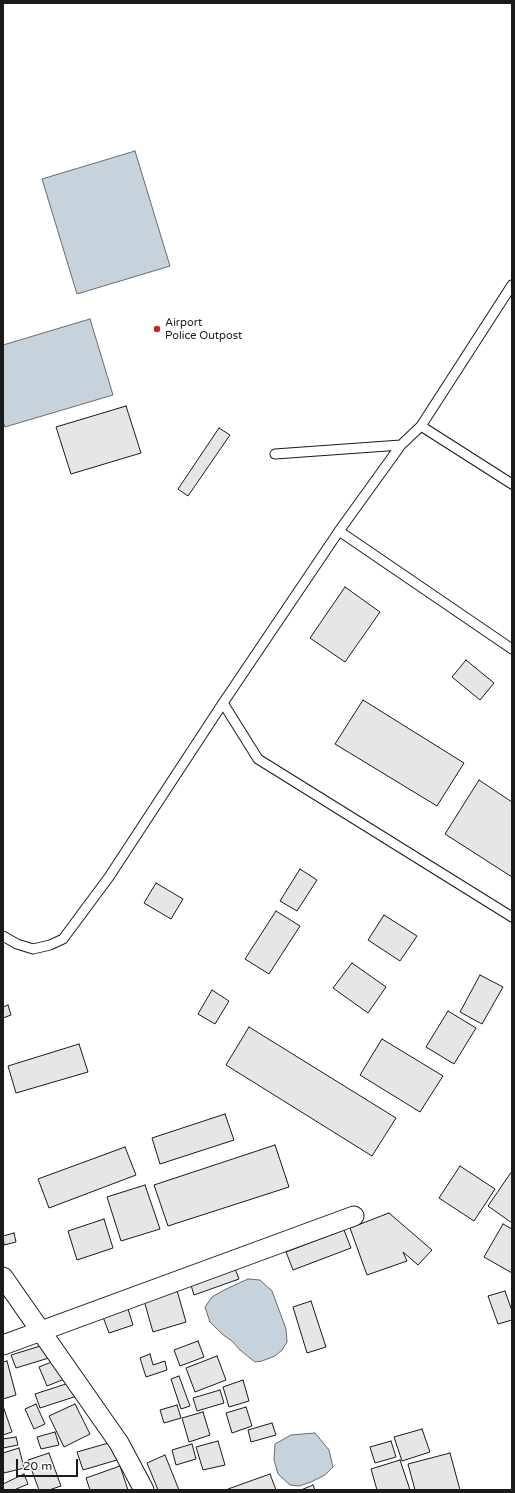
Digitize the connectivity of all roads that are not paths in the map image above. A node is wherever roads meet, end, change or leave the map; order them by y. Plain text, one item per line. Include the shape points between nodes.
1 (512, 285) edge
2 (421, 426) junction
3 (401, 445) junction
4 (275, 454) dead end
5 (512, 484) edge
6 (339, 531) junction
7 (512, 649) edge
8 (223, 703) junction
9 (512, 916) edge
10 (3, 936) edge
11 (354, 1216) dead end
12 (3, 1277) edge
13 (41, 1331) junction
14 (3, 1345) edge
15 (144, 1490) edge

1 - 2 lane
2 - 3 lane
2 - 5 lane
3 - 4 lane
3 - 6 lane
6 - 7 lane
6 - 8 lane
8 - 9 lane via 258,759
8 - 10 lane via 109,877 63,939 33,949
11 - 13 street
12 - 13 street
13 - 14 street
13 - 15 street via 119,1443

